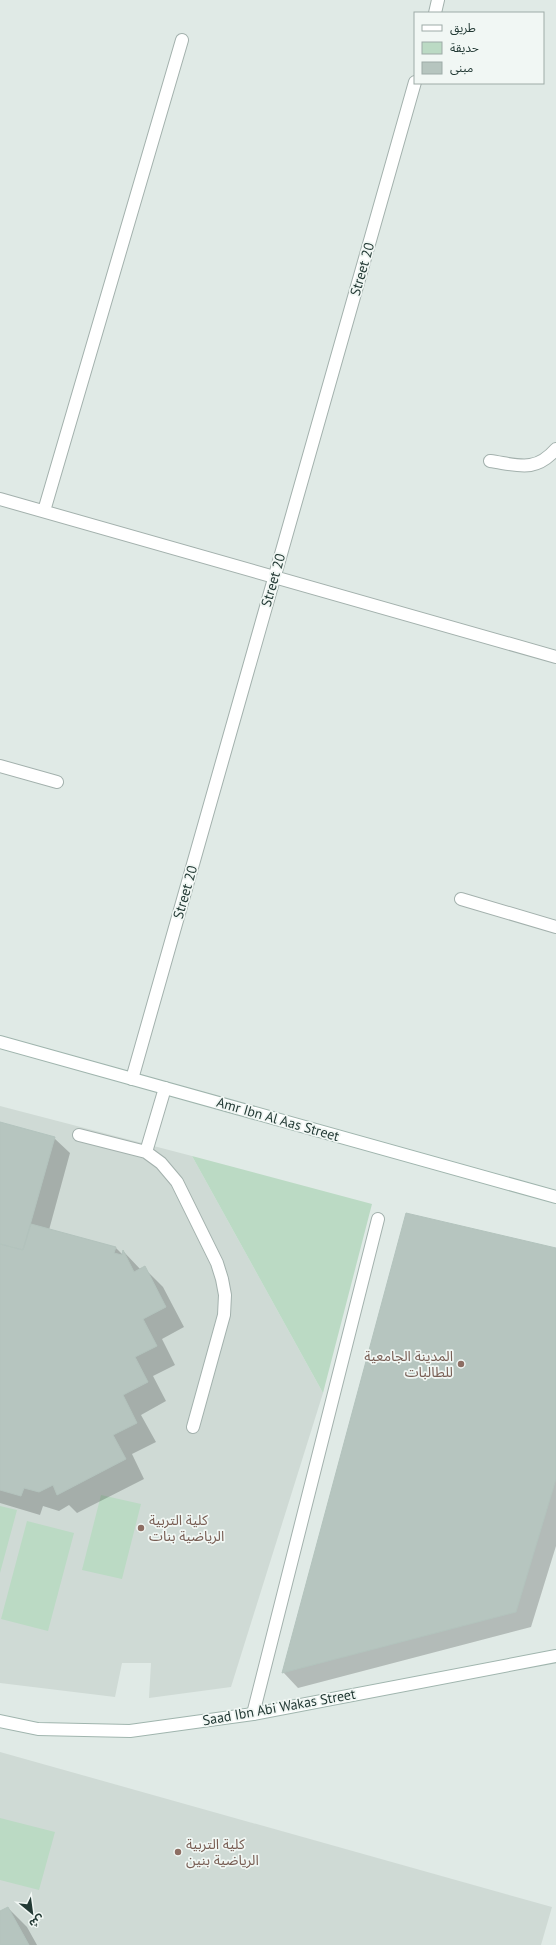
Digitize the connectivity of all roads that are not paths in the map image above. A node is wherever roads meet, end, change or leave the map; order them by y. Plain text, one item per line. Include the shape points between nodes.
1 (438, 0) edge
2 (435, 12) edge
3 (182, 40) dead end
4 (414, 84) edge
5 (556, 449) edge
6 (490, 461) dead end
7 (0, 499) edge
8 (44, 511) junction
9 (274, 577) junction
10 (556, 657) edge
11 (0, 766) edge
12 (57, 782) dead end
13 (462, 899) dead end
14 (556, 927) edge
15 (0, 1042) edge
16 (132, 1078) junction
17 (165, 1088) junction
18 (79, 1135) dead end
19 (146, 1152) junction
20 (556, 1197) edge
21 (378, 1219) dead end
22 (193, 1427) dead end
23 (556, 1656) edge
24 (252, 1714) junction
25 (0, 1720) edge

1 - 2 street
3 - 8 street
4 - 9 street, Street 20
5 - 6 street via 540,463 529,467
7 - 8 street
8 - 9 street
9 - 10 street
9 - 16 street, Street 20
11 - 12 street
13 - 14 street
15 - 16 street, Amr Ibn Al Aas Street
16 - 17 street, Amr Ibn Al Aas Street
17 - 19 street
17 - 20 street, Amr Ibn Al Aas Street
18 - 19 street
19 - 22 street via 177,1182 217,1263 222,1279 224,1315
21 - 24 street
23 - 24 street, Saad Ibn Abi Wakas Street
24 - 25 street, Saad Ibn Abi Wakas Street via 130,1731 38,1729

